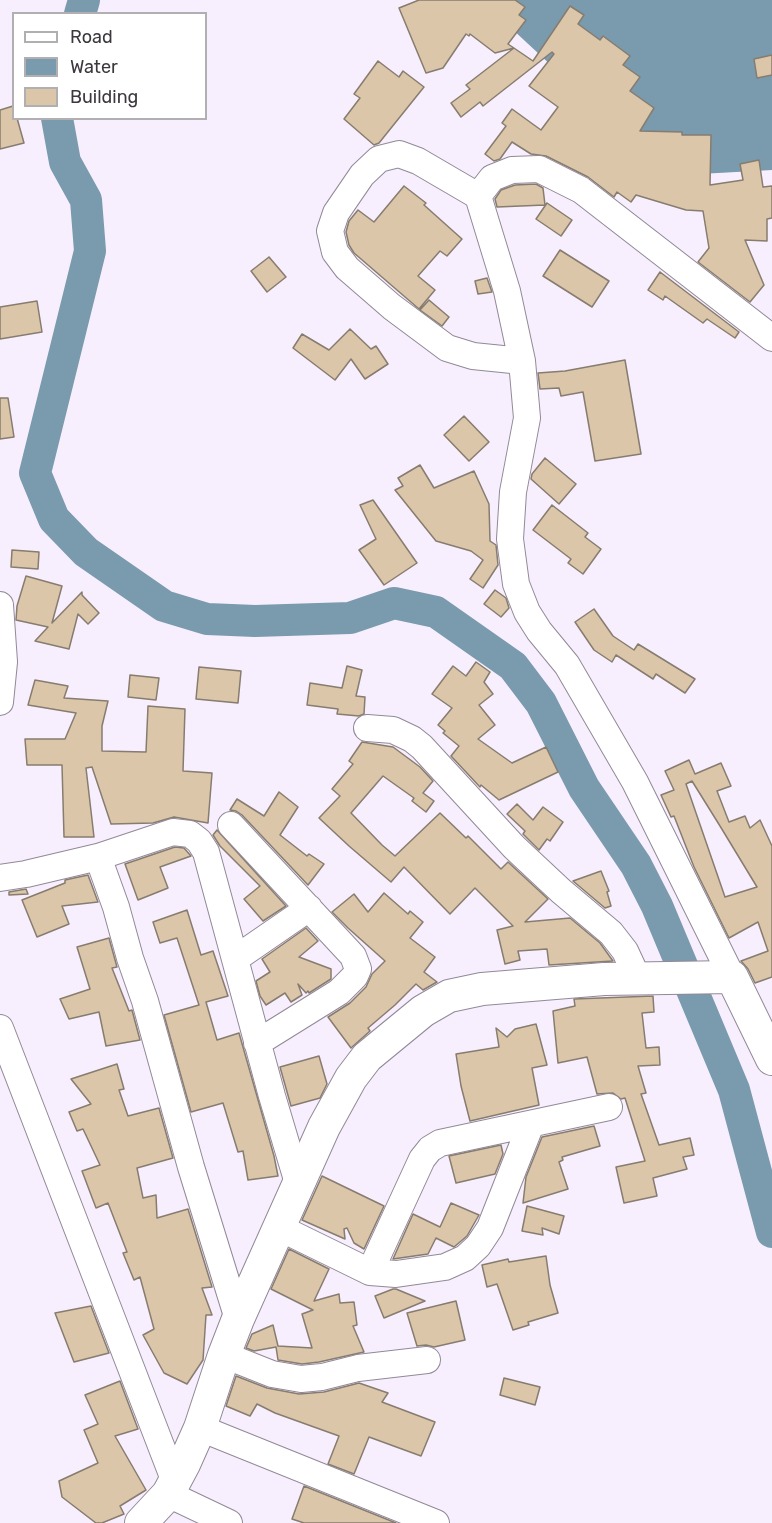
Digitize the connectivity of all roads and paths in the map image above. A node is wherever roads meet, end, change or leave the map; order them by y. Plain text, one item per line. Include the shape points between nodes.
1 (478, 196) junction
2 (772, 338) edge
3 (522, 361) junction
4 (0, 605) edge
5 (0, 702) edge
6 (367, 728) dead end
7 (231, 825) dead end
8 (98, 857) junction
9 (0, 878) edge
10 (309, 908) junction
11 (235, 959) junction
12 (720, 978) junction
13 (653, 979) junction
14 (0, 1028) edge
15 (257, 1043) junction
16 (772, 1059) edge
17 (609, 1107) dead end
18 (531, 1124) junction
19 (298, 1183) junction
20 (280, 1228) junction
21 (370, 1272) junction
22 (238, 1319) junction
23 (224, 1355) junction
24 (427, 1360) dead end
25 (200, 1428) junction
26 (172, 1488) junction
27 (143, 1523) edge
28 (229, 1523) edge
29 (436, 1523) edge

1 - 2 street via 492,178 512,170 539,169 581,190
1 - 3 street via 507,291
1 - 3 street via 418,161 399,154 379,159 362,175 336,213 330,231 335,252 347,268 392,307 447,348 473,356
3 - 12 street via 527,418 513,492 510,539 516,584 527,612 567,665 635,782
4 - 5 street via 4,662
6 - 13 street via 393,730 422,747 514,847 611,933
7 - 10 street
8 - 9 street
8 - 11 street via 173,831 190,834 206,852
8 - 22 street via 145,1001
10 - 11 street
10 - 15 street via 353,956 358,969 339,992
11 - 15 street
12 - 13 main road
12 - 16 main road
13 - 19 main road via 482,989 449,996 423,1011 367,1057 351,1077
14 - 26 street
15 - 19 street
17 - 18 street
18 - 21 street via 440,1143 430,1149
18 - 21 street via 490,1227 465,1258 445,1267 396,1274
19 - 20 main road
20 - 21 street
20 - 22 main road
22 - 23 main road
23 - 24 street via 272,1374 301,1379
23 - 25 main road
25 - 26 main road
25 - 29 street
26 - 27 main road
26 - 28 street

